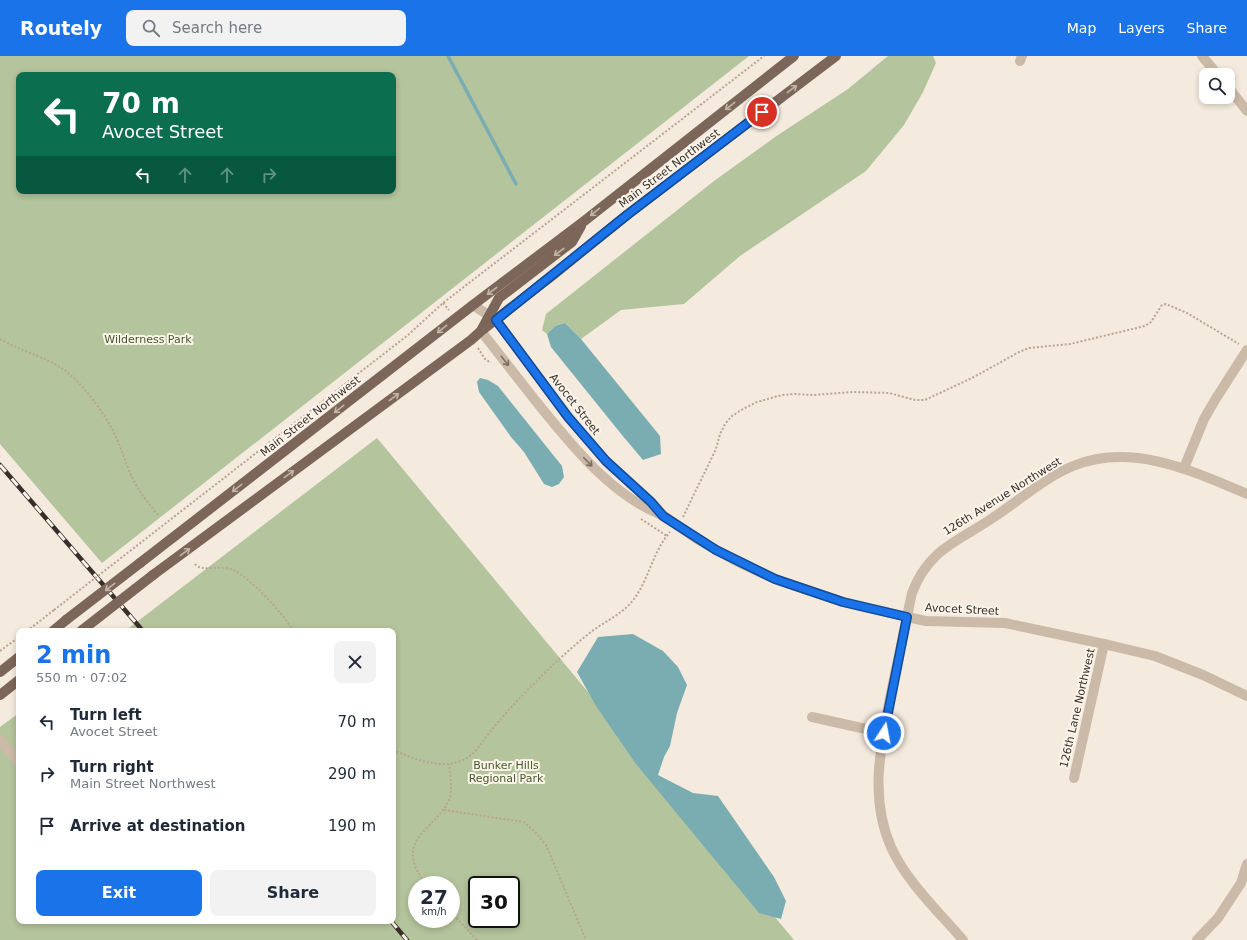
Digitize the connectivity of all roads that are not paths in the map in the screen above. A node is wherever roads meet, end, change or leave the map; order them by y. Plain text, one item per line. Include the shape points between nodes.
1 (794, 56) edge
2 (836, 56) edge
3 (1202, 56) edge
4 (1212, 68) edge
5 (1235, 96) edge
6 (1247, 111) edge
7 (583, 222) junction
8 (473, 305) junction
9 (493, 318) junction
10 (481, 331) junction
11 (1244, 347) edge
12 (1184, 468) junction
13 (1247, 494) edge
14 (663, 516) junction
15 (907, 617) junction
16 (57, 628) edge
17 (85, 628) edge
18 (1104, 644) junction
19 (16, 660) edge
20 (0, 672) edge
21 (16, 682) edge
22 (0, 695) edge
23 (1247, 696) edge
24 (812, 717) dead end
25 (884, 733) junction
26 (0, 740) edge
27 (16, 759) edge
28 (1074, 778) dead end
29 (1247, 864) edge
30 (963, 940) edge
31 (1197, 940) edge

1 -> 7 main road, Main Street Northwest
9 -> 2 main road, Main Street Northwest
3 - 4 street
5 - 6 street
7 -> 8 main road, Main Street Northwest
7 -> 9 main road, Main Street Northwest via 572,242 499,298
8 - 9 street, Avocet Street
8 -> 16 main road, Main Street Northwest, bridge
9 - 10 main road, Main Street Northwest
9 - 14 street, Avocet Street via 568,417 606,461
10 -> 14 street, Avocet Street via 564,436 604,479 647,510
17 -> 10 main road, Main Street Northwest, bridge
11 - 12 street via 1204,419
12 - 13 street, 126th Avenue Northwest
12 - 15 street, 126th Avenue Northwest via 1153,460 1118,457 1073,466 949,544 936,555 918,579
14 - 15 street, Avocet Street via 716,550 775,579 843,602
15 - 18 street, Avocet Street via 926,621 1004,623
15 - 25 street, 126th Avenue Northwest
18 - 23 street, Avocet Street via 1155,656
18 - 28 street, 126th Lane Northwest
19 - 20 main road
21 - 22 main road
24 - 25 street
25 - 30 street, 126th Avenue Northwest via 878,769 879,806 891,847 919,889
26 - 27 street
29 - 31 street via 1241,883 1218,918

